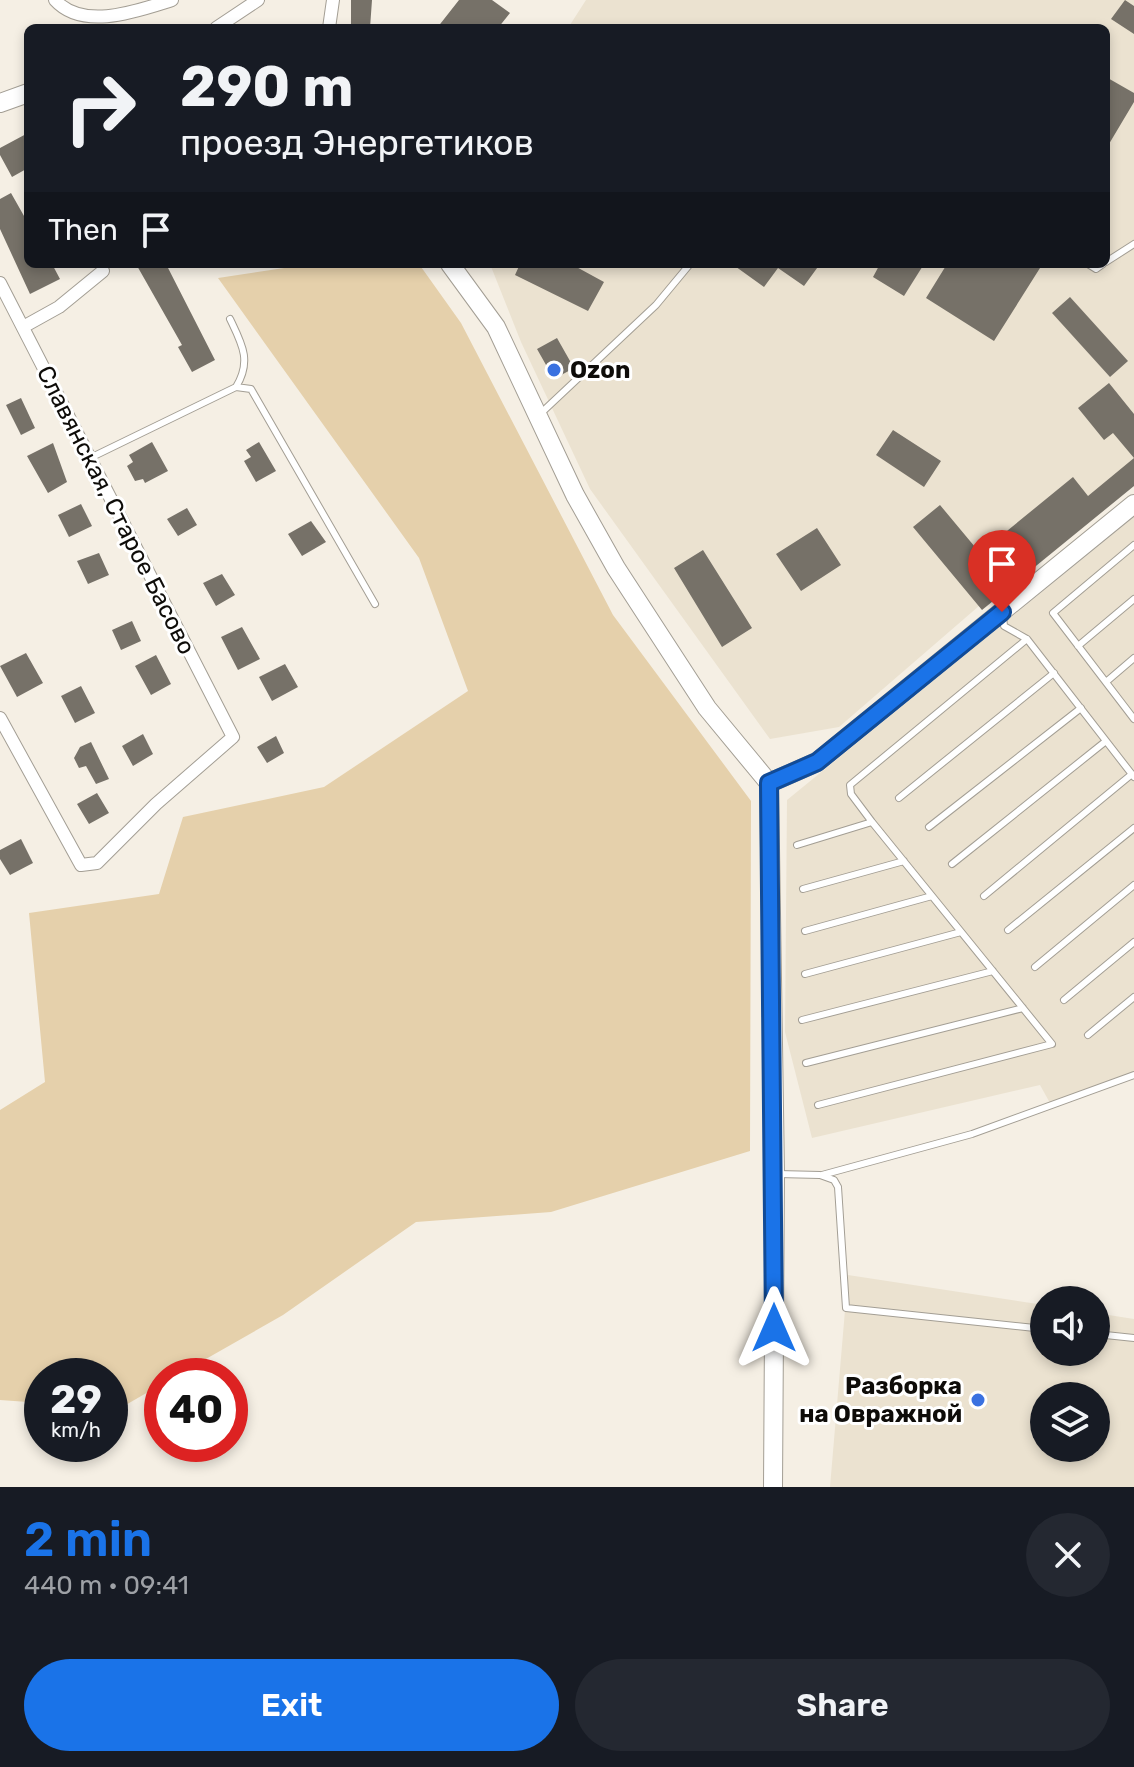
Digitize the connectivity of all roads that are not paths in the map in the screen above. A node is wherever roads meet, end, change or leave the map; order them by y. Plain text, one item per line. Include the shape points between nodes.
1 (55, 0) edge
2 (172, 0) edge
3 (258, 0) edge
4 (333, 0) edge
5 (222, 24) edge
6 (330, 24) edge
7 (24, 94) edge
8 (0, 103) edge
9 (1134, 244) edge
10 (1110, 259) edge
11 (453, 268) edge
12 (687, 268) edge
13 (103, 271) dead end
14 (0, 283) edge
15 (230, 319) dead end
16 (23, 327) junction
17 (236, 387) junction
18 (539, 415) junction
19 (90, 458) junction
20 (1134, 504) edge
21 (1134, 545) edge
22 (1134, 599) edge
23 (375, 604) dead end
24 (1002, 612) junction
25 (1027, 639) junction
26 (1078, 646) junction
27 (1134, 658) edge
28 (1054, 673) junction
29 (1106, 682) junction
30 (1081, 708) junction
31 (1133, 717) edge
32 (0, 718) edge
33 (1106, 741) junction
34 (1133, 776) edge
35 (769, 783) junction
36 (899, 798) dead end
37 (872, 822) junction
38 (929, 827) dead end
39 (1134, 828) edge
40 (797, 845) dead end
41 (904, 861) junction
42 (952, 864) dead end
43 (1134, 885) edge
44 (803, 889) dead end
45 (932, 896) junction
46 (984, 896) dead end
47 (1008, 930) dead end
48 (805, 931) dead end
49 (961, 932) junction
50 (1134, 942) edge
51 (1035, 967) dead end
52 (993, 971) junction
53 (805, 974) dead end
54 (1134, 997) edge
55 (1064, 1000) dead end
56 (1023, 1008) junction
57 (802, 1020) dead end
58 (1088, 1035) dead end
59 (806, 1063) dead end
60 (1134, 1075) edge
61 (818, 1105) dead end
62 (775, 1174) junction
63 (820, 1175) junction
64 (1030, 1328) edge
65 (1110, 1335) edge
66 (1134, 1338) edge
67 (773, 1487) edge

1 - 2 street via 69,12 93,17
3 - 5 street
4 - 6 street
7 - 8 street
9 - 10 lane
11 - 18 street via 496,327
12 - 18 lane via 656,305
13 - 16 street via 59,307
14 - 16 street, Славянская, Старое Басово
15 - 17 lane via 245,351 245,372
16 - 19 street, Славянская, Старое Басово
17 - 19 lane
17 - 23 lane via 251,389
18 - 35 street via 616,568 707,708
19 - 32 street, Славянская, Старое Басово via 233,737 97,863 81,865
20 - 24 street
21 - 26 lane via 1053,613
22 - 26 lane
24 - 25 lane via 1004,626
24 - 35 street via 817,762
25 - 28 lane
25 - 37 lane via 850,785
26 - 29 lane
27 - 29 lane
28 - 30 lane
28 - 36 lane
29 - 31 lane
30 - 33 lane
30 - 38 lane
33 - 34 lane
33 - 42 lane
34 - 46 lane
35 - 62 street
37 - 40 lane
37 - 41 lane
39 - 47 lane
41 - 44 lane
41 - 45 lane
43 - 51 lane
45 - 48 lane
45 - 49 lane
49 - 52 lane
49 - 53 lane
50 - 55 lane
52 - 56 lane
52 - 57 lane
54 - 58 lane
56 - 59 lane
56 - 61 lane via 1052,1044
60 - 63 lane via 972,1134
62 - 63 lane
62 - 67 street
63 - 64 lane via 838,1187 846,1308
65 - 66 lane

